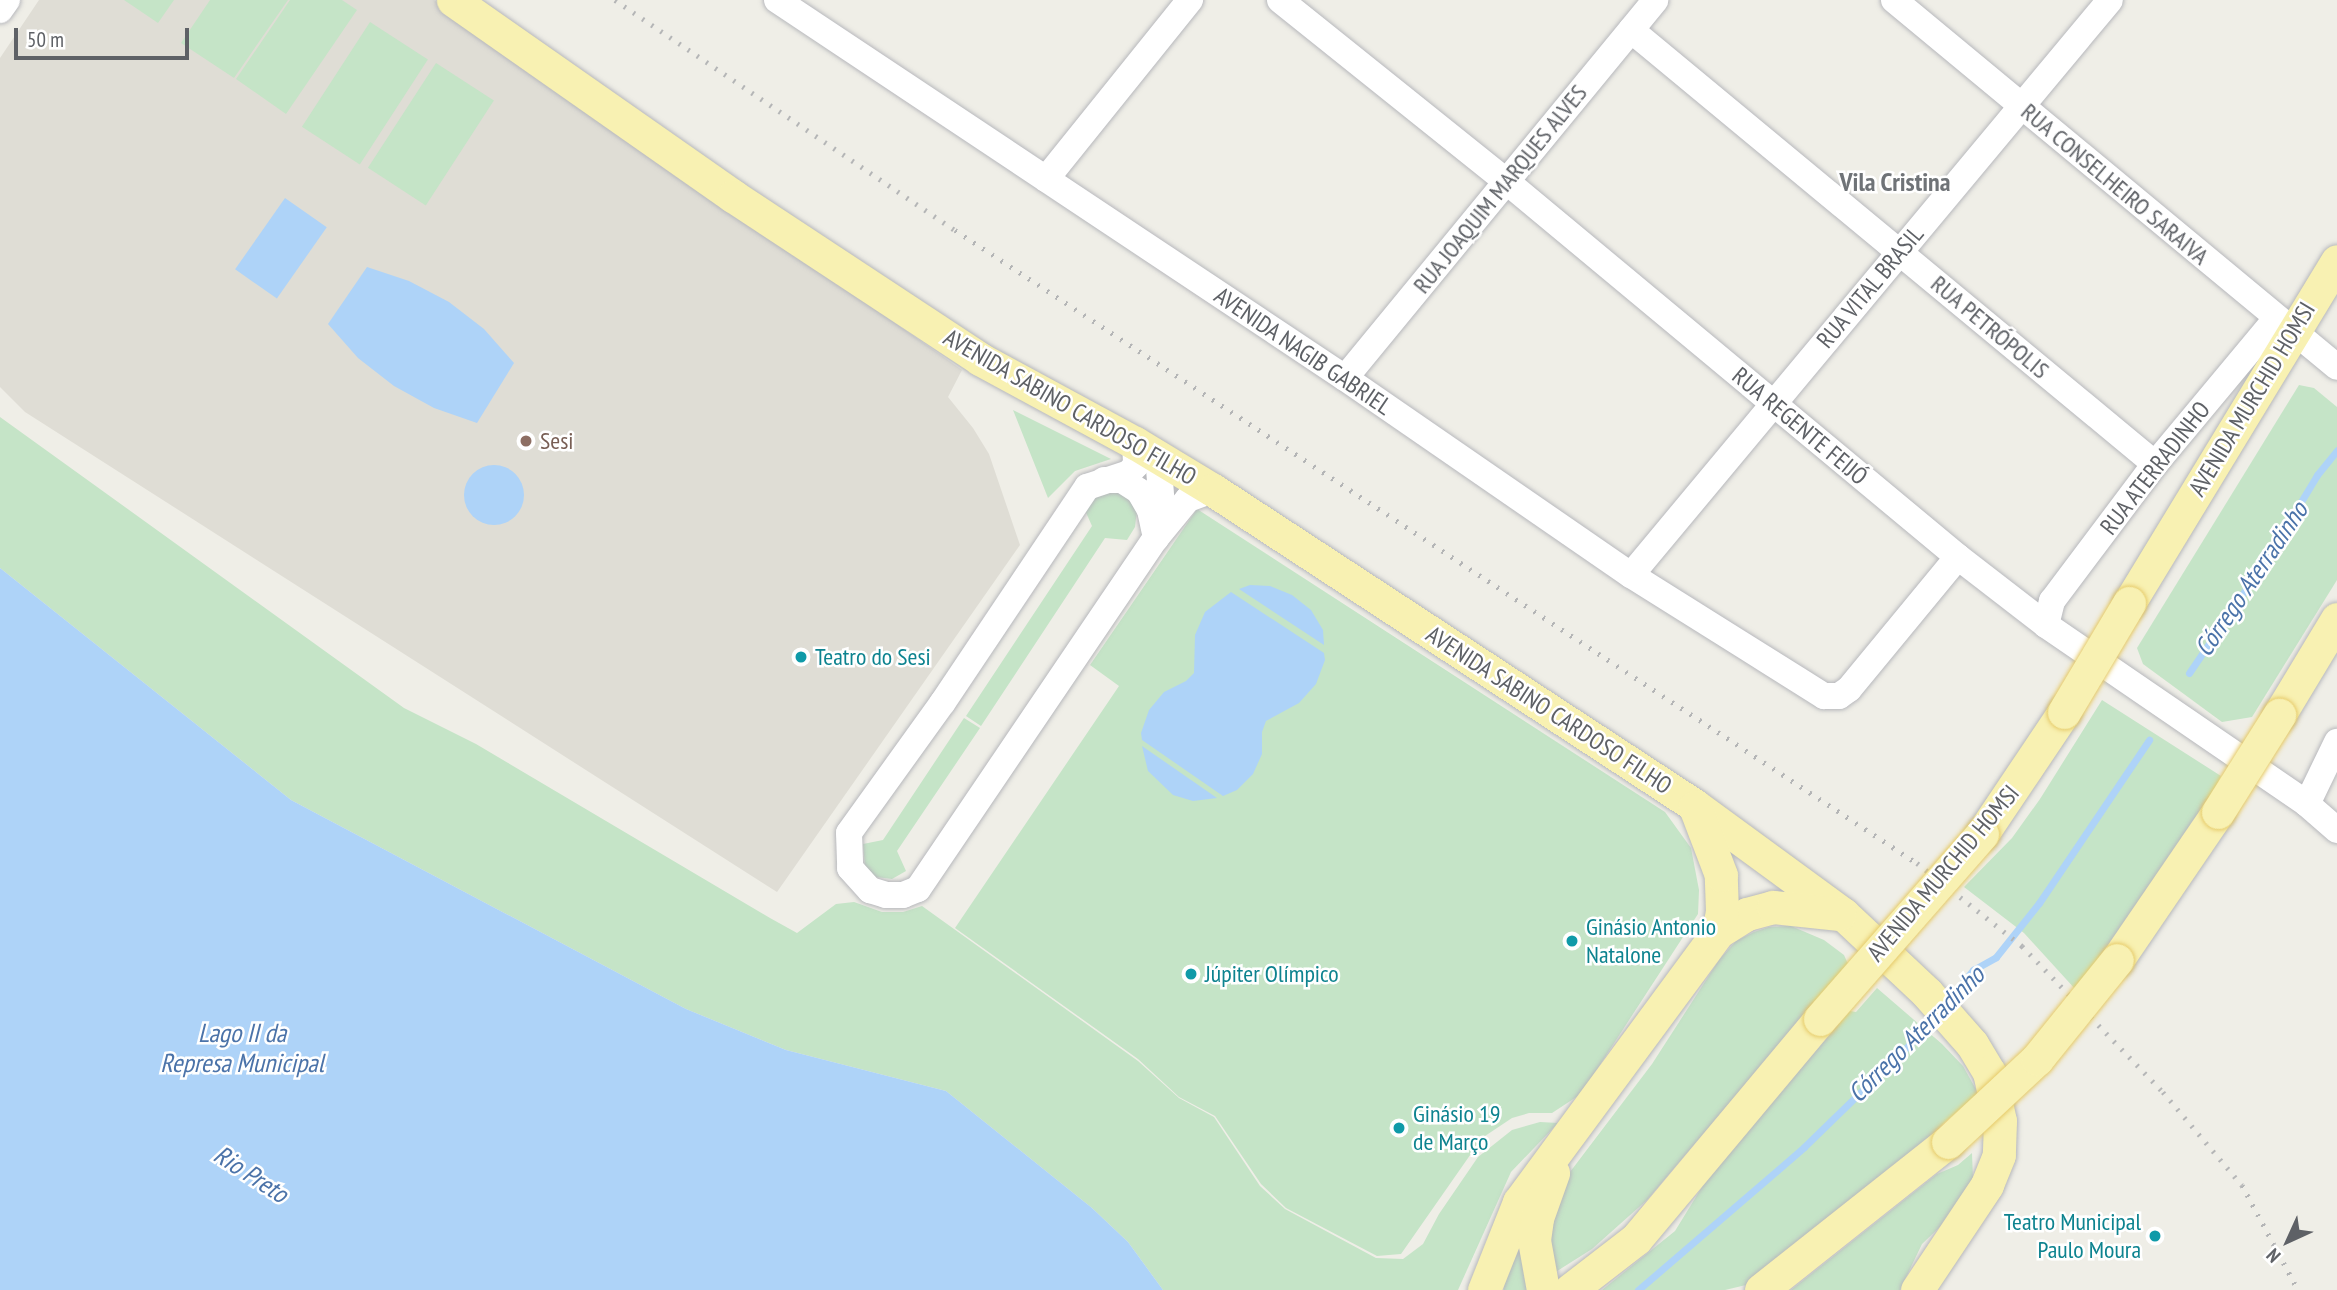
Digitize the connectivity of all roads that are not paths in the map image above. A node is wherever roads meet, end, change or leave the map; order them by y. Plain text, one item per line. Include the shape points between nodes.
1 (7, 0) edge
2 (453, 0) edge
3 (777, 0) edge
4 (1190, 0) edge
5 (1280, 0) edge
6 (1655, 0) edge
7 (1894, 0) edge
8 (2109, 0) edge
9 (0, 10) edge
10 (1630, 30) junction
11 (2021, 106) junction
12 (1046, 179) junction
13 (1506, 181) junction
14 (1900, 252) junction
15 (2337, 261) edge
16 (2284, 325) junction
17 (2337, 367) edge
18 (1345, 378) junction
19 (1773, 404) junction
20 (1147, 449) junction
21 (2155, 464) junction
22 (1104, 480) junction
23 (1213, 490) junction
24 (1156, 538) junction
25 (1958, 557) junction
26 (1631, 575) junction
27 (2337, 619) edge
28 (2046, 625) junction
29 (2337, 742) edge
30 (2307, 804) junction
31 (1694, 805) junction
32 (2337, 830) edge
33 (1843, 914) junction
34 (1718, 932) junction
35 (1563, 1145) junction
36 (1484, 1290) edge
37 (1543, 1290) edge
38 (1570, 1290) edge
39 (1761, 1290) edge
40 (1917, 1290) edge

1 - 9 street
2 - 20 main road, AVENIDA SABINO CARDOSO FILHO via 733,196 980,359
3 - 12 street, AVENIDA NAGIB GABRIEL
4 - 12 street
5 - 13 street, RUA REGENTE FEIJÓ
6 - 10 street, RUA JOAQUIM MARQUES ALVES
7 - 11 street, RUA CONSELHEIRO SARAIVA
8 - 11 street, RUA VITAL BRASIL
10 - 13 street, RUA JOAQUIM MARQUES ALVES
10 - 14 street, RUA PETRÓPOLIS
11 - 14 street, RUA VITAL BRASIL
11 - 16 street, RUA CONSELHEIRO SARAIVA
12 - 18 street, AVENIDA NAGIB GABRIEL
13 - 18 street, RUA JOAQUIM MARQUES ALVES
13 - 19 street, RUA REGENTE FEIJÓ
14 - 19 street, RUA VITAL BRASIL
14 - 21 street, RUA PETRÓPOLIS
15 - 16 main road, AVENIDA MURCHID HOMSI
16 - 17 street, RUA CONSELHEIRO SARAIVA
16 - 21 street, RUA ATERRADINHO
16 - 38 main road, AVENIDA MURCHID HOMSI, bridge via 2129,603 2021,780 1982,834 1820,1018 1636,1239
18 - 26 street, AVENIDA NAGIB GABRIEL
19 - 25 street, RUA REGENTE FEIJÓ
19 - 26 street, RUA VITAL BRASIL
20 - 22 street via 1129,473
20 - 23 main road, AVENIDA SABINO CARDOSO FILHO
20 - 24 street via 1162,507
21 - 28 street, RUA ATERRADINHO via 2052,601
22 - 24 street via 1122,480 1139,491 1150,510
22 - 24 street via 1081,495 849,833 850,868 859,881 887,895 918,889
23 - 24 street via 1188,499
23 - 31 main road, AVENIDA SABINO CARDOSO FILHO
25 - 26 street, AVENIDA NAGIB GABRIEL via 1849,689 1832,697 1816,692
25 - 28 street, RUA REGENTE FEIJÓ
27 - 39 main road, bridge via 2218,812 2117,960 2037,1059 1948,1142
28 - 30 street, RUA REGENTE FEIJÓ
29 - 30 street
30 - 32 street, RUA REGENTE FEIJÓ
31 - 33 main road, AVENIDA SABINO CARDOSO FILHO
31 - 34 main road, AVENIDA SABINO CARDOSO FILHO via 1721,875
33 - 34 main road via 1773,907 1747,914
33 - 40 main road, AVENIDA SABINO CARDOSO FILHO via 1972,1044 1989,1072 2000,1121 1999,1155 1987,1185
34 - 35 main road
35 - 36 main road via 1519,1202
35 - 37 main road via 1537,1218 1534,1240

